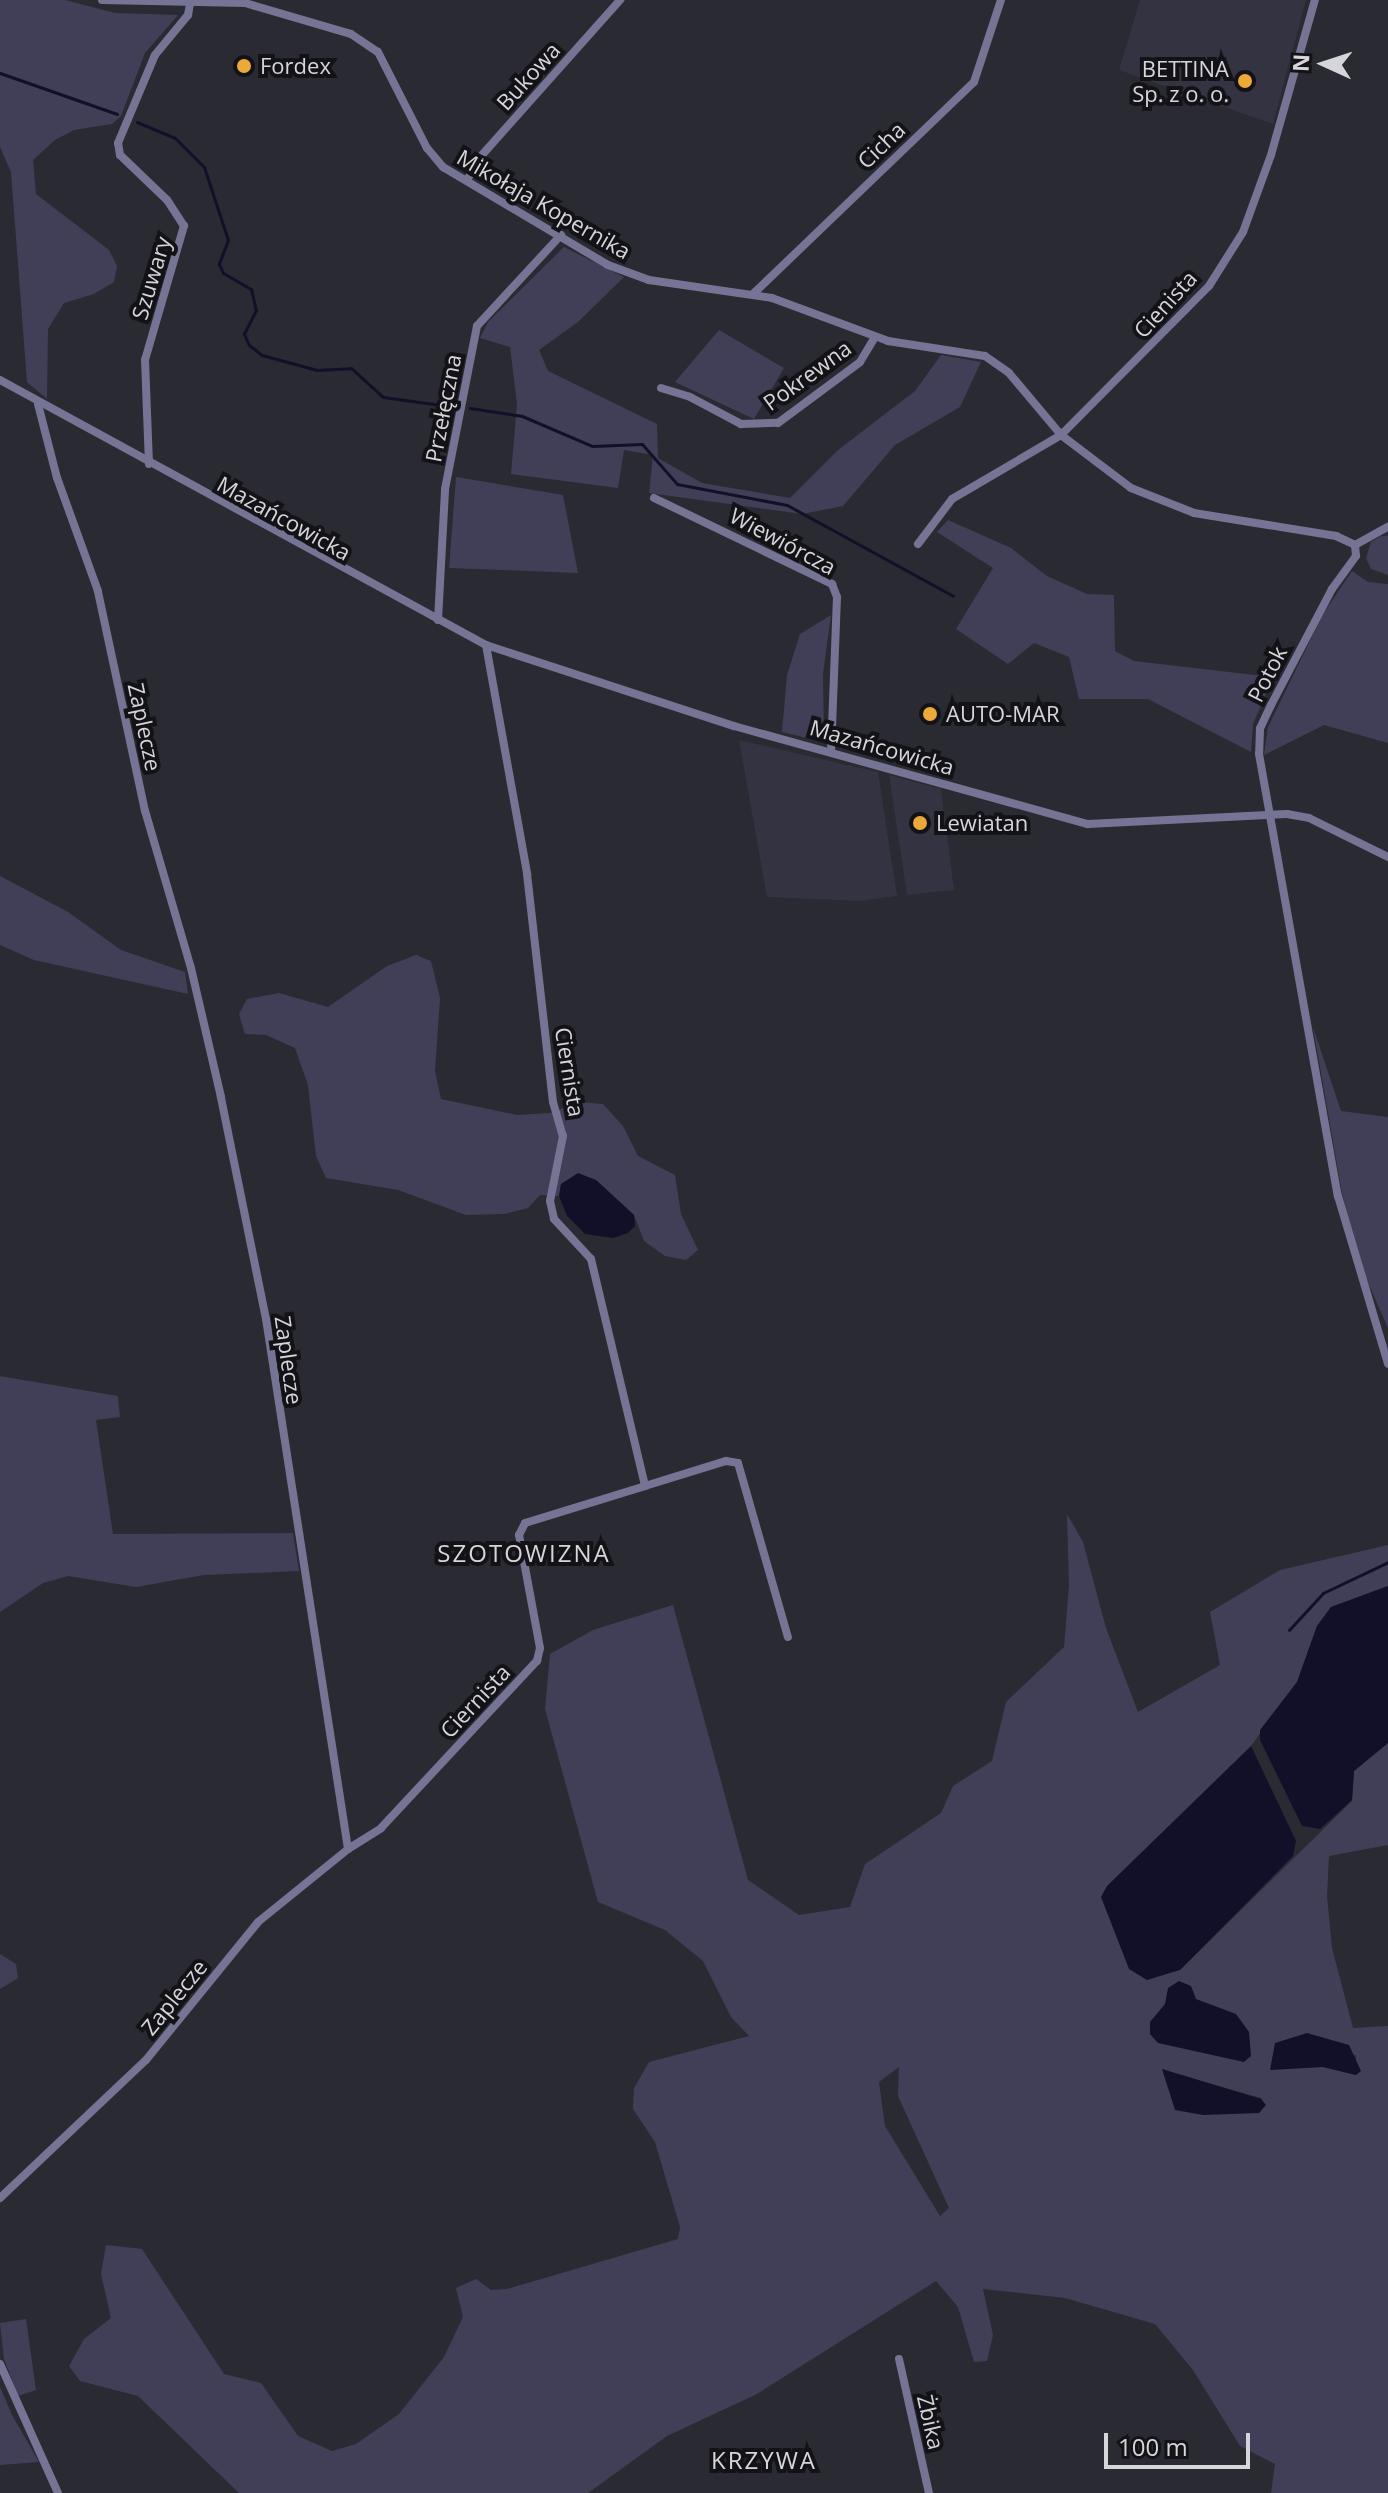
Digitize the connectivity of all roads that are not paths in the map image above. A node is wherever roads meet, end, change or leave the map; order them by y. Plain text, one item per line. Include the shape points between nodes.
1 (102, 0) edge
2 (620, 0) edge
3 (1001, 0) edge
4 (1315, 0) edge
5 (190, 4) junction
6 (467, 180) junction
7 (561, 235) junction
8 (753, 294) junction
9 (875, 337) junction
10 (0, 380) edge
11 (661, 388) dead end
12 (38, 404) junction
13 (1061, 435) junction
14 (149, 464) junction
15 (654, 498) dead end
16 (1386, 528) edge
17 (918, 544) dead end
18 (1355, 545) junction
19 (438, 620) junction
20 (486, 645) junction
21 (831, 751) junction
22 (1269, 815) junction
23 (1388, 857) edge
24 (1388, 1364) edge
25 (645, 1486) junction
26 (788, 1637) dead end
27 (348, 1849) junction
28 (0, 2198) edge
29 (899, 2359) dead end
30 (0, 2364) edge
31 (58, 2493) edge
32 (929, 2493) edge

1 - 5 street, Mikołaja Kopernika
2 - 6 street, Bukowa via 482,155
3 - 8 street, Cicha via 974,82
4 - 13 street, Cienista via 1243,232 1209,286 1174,326
5 - 6 street, Mikołaja Kopernika via 245,3 351,34 378,52 427,148 443,167
5 - 14 street, Szuwary via 188,15 155,55 118,143 120,155 159,192 184,226 145,360
6 - 7 street, Mikołaja Kopernika
7 - 8 street, Mikołaja Kopernika via 608,265 649,280
7 - 19 street, Przełęczna via 477,326 445,489
8 - 9 street, Mikołaja Kopernika
9 - 11 street, Pokrewna via 860,362 778,423 741,424
9 - 13 street, Mikołaja Kopernika via 985,356 1009,373
10 - 12 street, Mazańcowicka
12 - 14 street, Mazańcowicka
12 - 27 street, Zaplecze via 57,478 98,591 145,811 191,968 221,1097 266,1319
13 - 17 street, Cienista via 952,499
13 - 18 street, Mikołaja Kopernika via 1092,463 1162,502 1264,527 1336,536
14 - 19 street, Mazańcowicka
15 - 21 street, Wiewiórcza via 770,559 825,579 836,589
16 - 18 street
18 - 22 street, Potok via 1353,562 1332,589 1260,729
19 - 20 street, Mazańcowicka
20 - 21 street, Mazańcowicka via 734,726
20 - 25 street, Ciernista via 527,874 553,1102 563,1136 550,1201 554,1219 591,1259
21 - 22 street, Mazańcowicka via 1088,824
22 - 23 street, Mazańcowicka via 1309,818
22 - 24 street via 1338,1196
25 - 26 street, Ciernista via 726,1461 738,1463
25 - 27 street, Ciernista via 525,1523 519,1535 540,1648 537,1661 381,1828
27 - 28 street, Zaplecze via 258,1922 146,2060
29 - 32 street, Żbika
30 - 31 street

